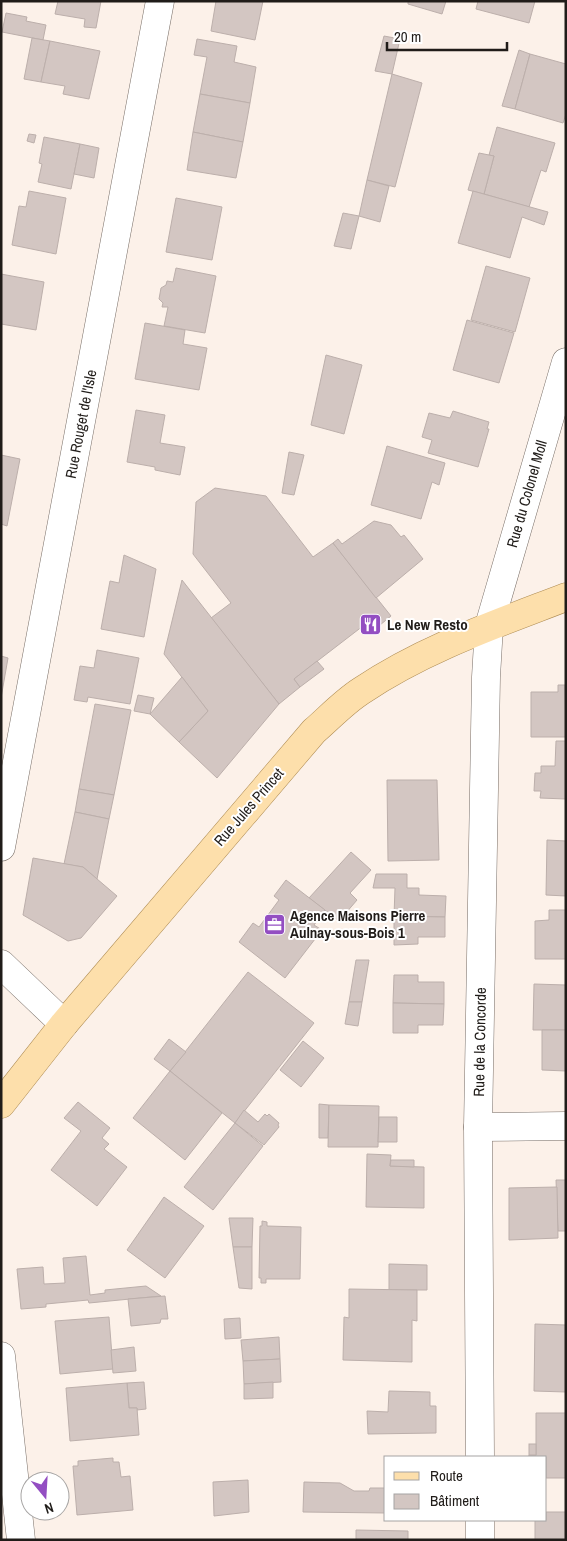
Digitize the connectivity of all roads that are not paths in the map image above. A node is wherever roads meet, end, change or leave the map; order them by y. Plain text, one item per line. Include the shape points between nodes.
1 (160, 1) edge
2 (566, 362) edge
3 (566, 597) edge
4 (489, 626) junction
5 (1, 847) edge
6 (1, 964) edge
7 (64, 1024) junction
8 (1, 1104) edge
9 (566, 1126) edge
10 (478, 1127) junction
11 (1, 1356) edge
12 (480, 1456) edge
13 (480, 1521) edge
14 (20, 1540) edge
15 (480, 1540) edge

1 - 5 street, Rue Rouget de l'Isle
2 - 4 street, Rue du Colonel Moll
3 - 4 main road, Rue Jules Princet
4 - 7 main road, Rue Jules Princet via 410,661 360,692 314,731
4 - 10 street, Rue de la Concorde
6 - 7 street
7 - 8 main road, Rue Jules Princet
9 - 10 street
10 - 12 street, Rue de la Concorde
11 - 14 street
13 - 15 street

